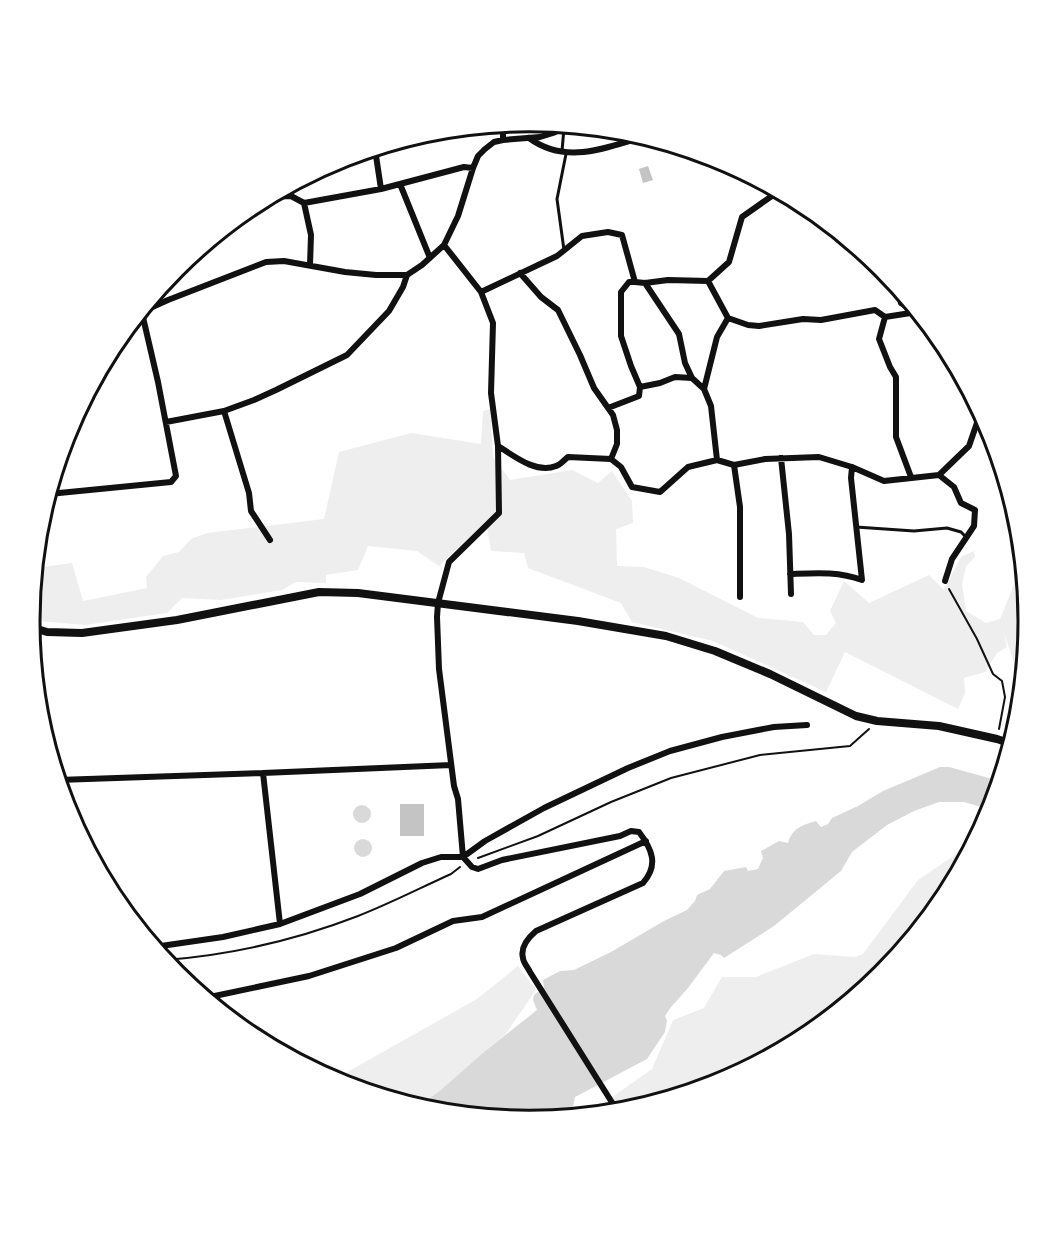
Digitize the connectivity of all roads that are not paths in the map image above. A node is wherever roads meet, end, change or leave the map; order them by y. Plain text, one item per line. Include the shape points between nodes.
1 (503, 134) edge
2 (554, 134) edge
3 (564, 134) edge
4 (529, 138) junction
5 (503, 140) junction
6 (624, 142) edge
7 (564, 152) junction
8 (376, 157) edge
9 (473, 168) junction
10 (399, 184) junction
11 (381, 189) junction
12 (289, 196) edge
13 (771, 196) edge
14 (304, 203) junction
15 (444, 245) junction
16 (564, 250) junction
17 (430, 258) junction
18 (310, 265) junction
19 (520, 273) junction
20 (407, 275) junction
21 (708, 281) junction
22 (635, 282) junction
23 (645, 283) junction
24 (481, 292) junction
25 (157, 305) edge
26 (908, 313) edge
27 (885, 317) junction
28 (728, 318) junction
29 (142, 323) edge
30 (692, 378) junction
31 (640, 387) junction
32 (704, 389) junction
33 (608, 408) junction
34 (224, 411) junction
35 (166, 422) junction
36 (977, 425) edge
37 (498, 446) junction
38 (781, 458) junction
39 (611, 459) junction
40 (717, 460) junction
41 (734, 465) junction
42 (852, 467) junction
43 (939, 475) junction
44 (911, 477) junction
45 (58, 493) edge
46 (856, 527) junction
47 (967, 537) junction
48 (270, 540) dead end
49 (790, 574) junction
50 (945, 581) road end
51 (791, 594) dead end
52 (740, 597) dead end
53 (438, 603) junction
54 (41, 630) edge
55 (807, 725) dead end
56 (1004, 741) edge
57 (452, 765) junction
58 (263, 773) junction
59 (66, 780) edge
60 (646, 841) junction
61 (465, 859) junction
62 (280, 924) junction
63 (164, 946) edge
64 (215, 996) edge
65 (613, 1103) edge

1 - 5 street
2 - 4 street
3 - 7 lane
4 - 5 street
4 - 7 street via 538,145
5 - 9 street via 485,149
6 - 7 street via 593,152
7 - 16 lane via 557,200
8 - 11 street
9 - 10 street
9 - 15 street
10 - 11 street
10 - 17 street
11 - 14 street
12 - 14 street
13 - 21 street via 742,217 729,262
14 - 18 street via 311,235
15 - 17 street
15 - 24 street
16 - 19 street
16 - 22 street via 582,236 608,232 622,236
17 - 20 street
18 - 20 street via 345,272
18 - 25 street via 266,262
19 - 24 street
19 - 33 street via 558,310 594,388
20 - 34 street via 389,311 347,355
21 - 23 street
21 - 28 street
22 - 23 street
22 - 31 street via 629,282 621,292 621,336
23 - 30 street via 679,334
24 - 37 street via 493,323 491,393
26 - 27 street
27 - 28 street via 875,310 759,326
27 - 44 street via 879,339 896,377 896,437
28 - 32 street via 717,337
29 - 35 street
30 - 31 street via 675,377
30 - 32 street
31 - 33 street via 639,396
32 - 40 street via 711,406
33 - 39 street via 617,430
34 - 35 street
34 - 48 street via 251,511
35 - 45 street via 176,476 171,482
36 - 43 street via 969,446
37 - 39 street via 542,467 557,466 568,457
37 - 53 street via 499,513 450,562
38 - 41 street
38 - 42 street via 819,457
38 - 49 street
39 - 40 street via 621,467 632,487 660,492 688,467
40 - 41 street
41 - 52 street via 740,507
42 - 44 street via 884,481
42 - 46 street
43 - 44 street
43 - 47 street via 954,487 961,503 975,510 974,526
46 - 47 lane via 914,531 946,528
46 - 49 street via 862,580 848,575
47 - 50 street via 952,559
49 - 51 street
53 - 54 main road via 319,592 177,620 82,633
53 - 56 main road via 666,636 724,654 856,716 877,722 939,726
53 - 57 street via 439,669
55 - 61 street via 722,737 628,768 544,808 485,841
57 - 58 street
57 - 61 street
58 - 59 street
58 - 62 street
60 - 61 street via 639,832 631,831 478,869
60 - 64 street via 482,917 453,921 396,948 309,976
60 - 65 street via 653,856 652,870 643,883 536,931 528,939 522,957
61 - 62 street via 441,857 422,863 360,894
62 - 63 street via 223,938

